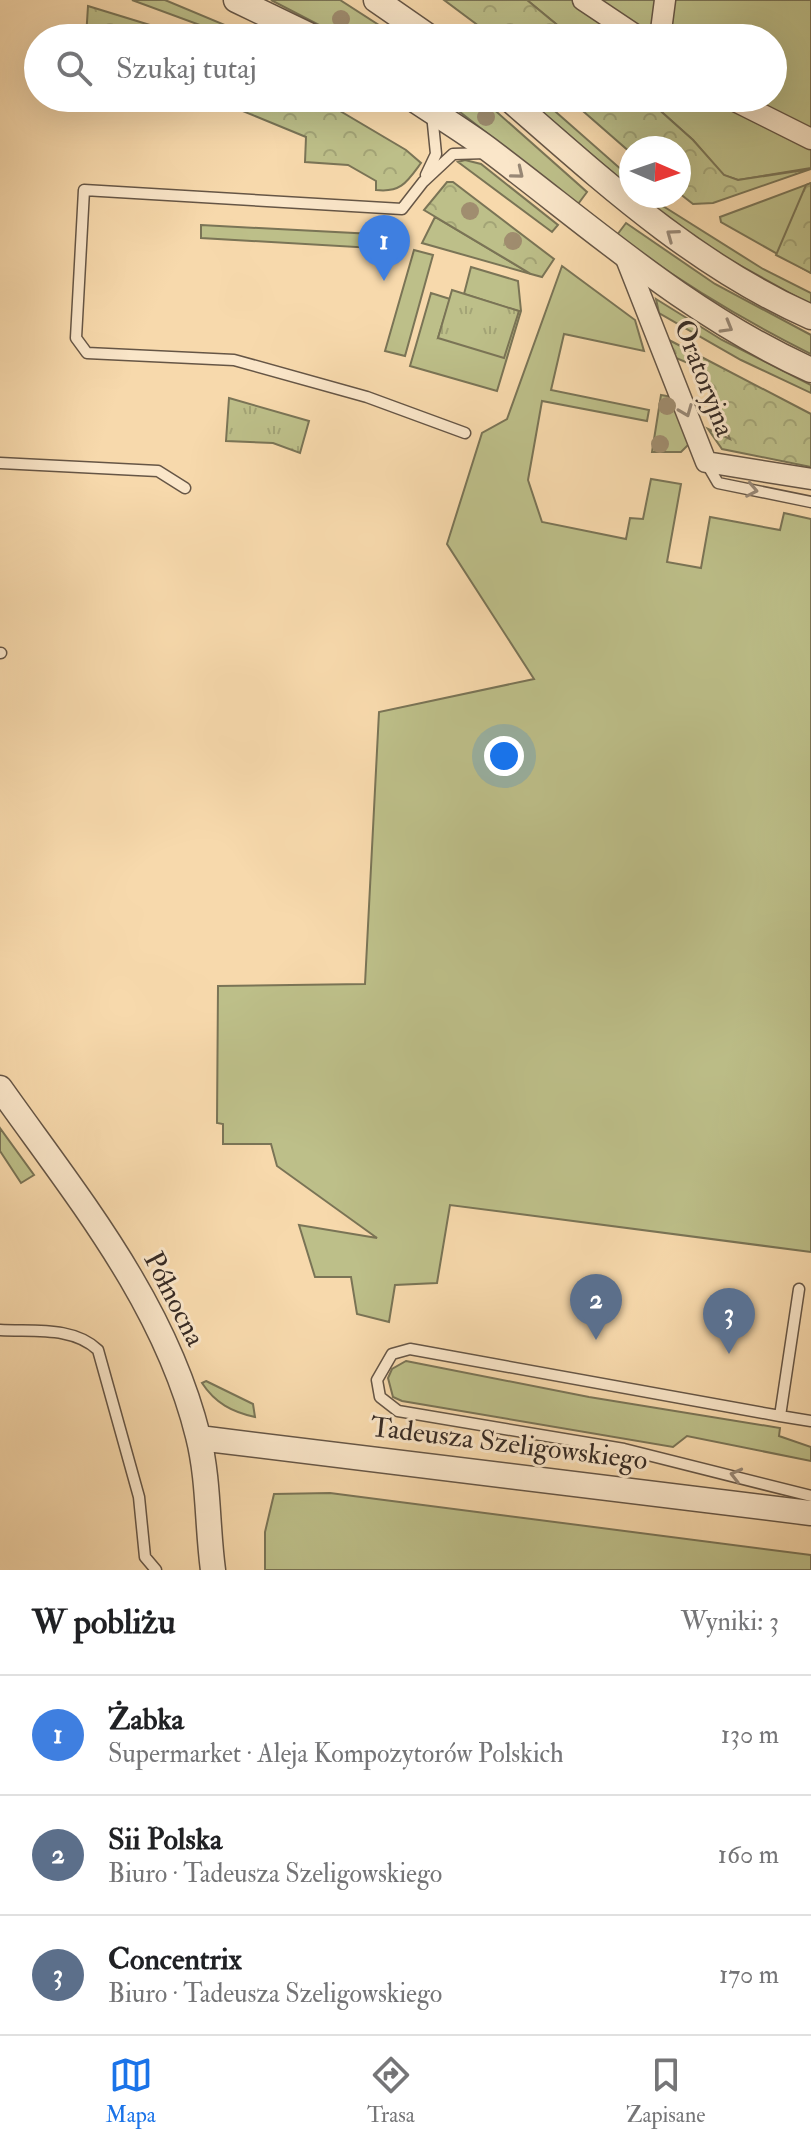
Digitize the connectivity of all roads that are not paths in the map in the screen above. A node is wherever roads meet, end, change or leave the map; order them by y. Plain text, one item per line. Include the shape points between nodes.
1 (236, 0) edge
2 (376, 0) edge
3 (583, 0) edge
4 (665, 0) edge
5 (286, 24) edge
6 (411, 24) edge
7 (619, 24) edge
8 (662, 24) edge
9 (424, 112) edge
10 (432, 112) edge
11 (525, 112) edge
12 (757, 112) edge
13 (811, 139) edge
14 (493, 153) junction
15 (423, 182) junction
16 (627, 261) junction
17 (811, 317) edge
18 (811, 370) edge
19 (465, 433) dead end
20 (706, 462) junction
21 (0, 463) edge
22 (811, 479) edge
23 (185, 488) dead end
24 (811, 502) edge
25 (0, 1088) edge
26 (799, 1289) dead end
27 (0, 1330) edge
28 (780, 1416) junction
29 (811, 1421) edge
30 (199, 1438) junction
31 (811, 1496) edge
32 (811, 1513) edge
33 (156, 1570) edge
34 (213, 1570) edge

1 - 5 street
2 - 6 street
3 - 7 street
4 - 8 street
9 - 15 lane via 436,154
10 - 14 street
17 -> 11 street via 723,270 668,233
12 - 13 street
14 - 15 lane via 453,154
14 -> 16 street
15 - 19 lane via 402,209 84,190 76,338 87,353 101,356 234,360 367,397
16 -> 18 street via 713,320
16 -> 20 street, Oratoryjna
20 - 22 street, Oratoryjna
20 -> 24 lane via 718,483
21 - 23 lane via 158,471
25 - 30 street, Północna via 142,1294 175,1363
26 - 28 lane
27 - 33 lane via 68,1333 85,1338 98,1350 139,1497 145,1557
28 - 29 lane
31 -> 28 lane via 624,1449 398,1411 376,1387 392,1354 410,1349
30 - 32 street, Tadeusza Szeligowskiego
30 - 34 street, Północna

